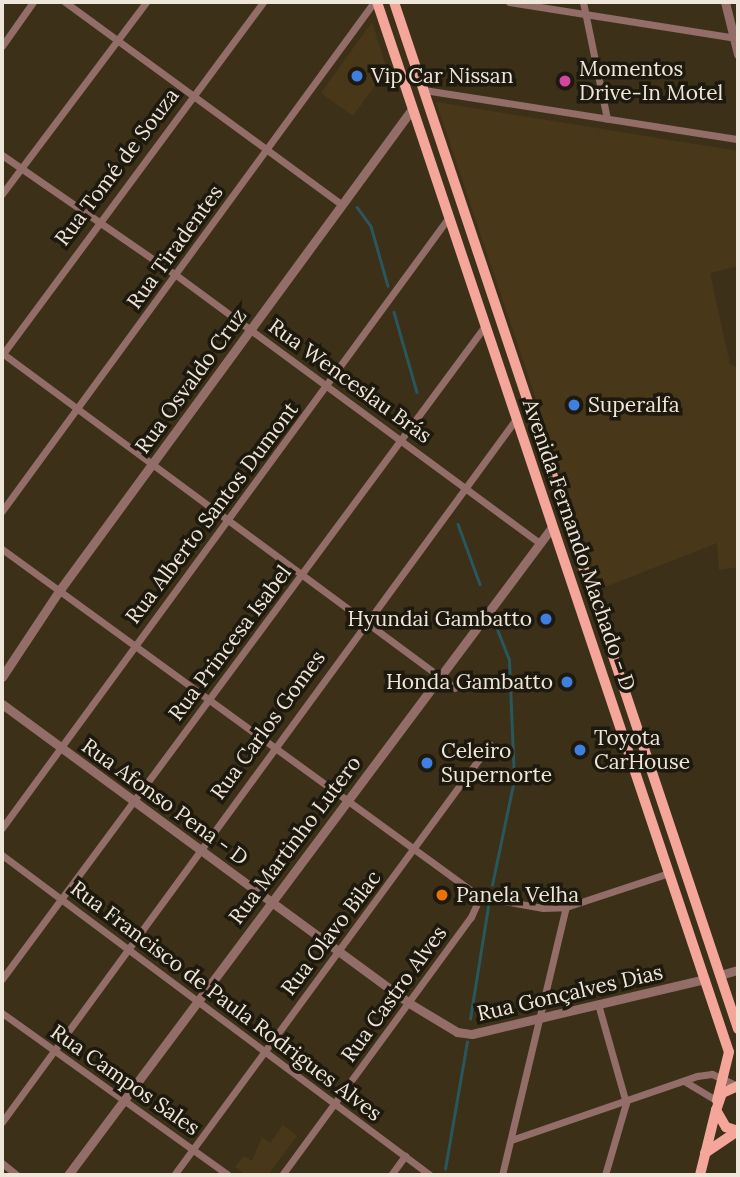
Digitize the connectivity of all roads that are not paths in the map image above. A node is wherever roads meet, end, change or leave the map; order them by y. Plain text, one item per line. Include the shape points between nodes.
1 (33, 2) edge
2 (65, 2) edge
3 (146, 2) edge
4 (263, 2) edge
5 (375, 2) edge
6 (394, 2) edge
7 (509, 2) edge
8 (583, 2) edge
9 (725, 2) edge
10 (586, 14) junction
11 (736, 38) edge
12 (118, 39) junction
13 (2, 46) edge
14 (738, 54) edge
15 (424, 90) junction
16 (194, 95) junction
17 (412, 109) junction
18 (607, 119) junction
19 (738, 139) edge
20 (268, 151) junction
21 (2, 155) edge
22 (20, 169) junction
23 (2, 194) edge
24 (342, 205) junction
25 (449, 217) junction
26 (96, 222) junction
27 (176, 275) junction
28 (485, 326) junction
29 (250, 330) junction
30 (2, 354) edge
31 (499, 366) junction
32 (328, 387) junction
33 (525, 391) junction
34 (77, 408) junction
35 (516, 419) junction
36 (401, 441) junction
37 (152, 464) junction
38 (465, 488) junction
39 (2, 511) edge
40 (229, 520) junction
41 (568, 520) junction
42 (552, 527) junction
43 (538, 542) junction
44 (2, 549) edge
45 (303, 575) junction
46 (59, 591) junction
47 (366, 622) junction
48 (607, 634) junction
49 (590, 638) junction
50 (135, 647) junction
51 (439, 676) junction
52 (2, 677) edge
53 (455, 688) dead end
54 (209, 701) junction
55 (2, 704) edge
56 (490, 744) dead end
57 (61, 747) junction
58 (272, 749) junction
59 (135, 801) junction
60 (345, 802) junction
61 (2, 828) edge
62 (199, 848) junction
63 (412, 852) junction
64 (2, 855) edge
65 (685, 867) junction
66 (669, 873) junction
67 (480, 897) junction
68 (58, 899) junction
69 (271, 901) junction
70 (566, 907) junction
71 (128, 950) junction
72 (339, 951) junction
73 (738, 970) edge
74 (720, 975) junction
75 (2, 979) edge
76 (705, 979) junction
77 (199, 999) junction
78 (409, 1003) junction
79 (598, 1004) junction
80 (2, 1013) edge
81 (540, 1019) junction
82 (738, 1029) edge
83 (265, 1051) junction
84 (54, 1052) junction
85 (723, 1078) junction
86 (684, 1080) junction
87 (738, 1086) edge
88 (124, 1099) junction
89 (335, 1103) junction
90 (626, 1103) junction
91 (717, 1106) junction
92 (2, 1122) edge
93 (738, 1131) edge
94 (511, 1140) junction
95 (193, 1150) junction
96 (705, 1153) junction
97 (405, 1156) junction
98 (2, 1163) edge
99 (17, 1175) edge
100 (68, 1175) edge
101 (174, 1175) edge
102 (228, 1175) edge
103 (282, 1175) edge
104 (391, 1175) edge
105 (430, 1175) edge
106 (502, 1175) edge
107 (605, 1175) edge
108 (700, 1175) edge

1 - 13 street
2 - 12 street
3 - 12 street
4 - 16 street, Rua Tomé de Souza
5 - 17 main road, Avenida Fernando Machado - D
5 - 20 street, Rua Tiradentes
6 - 15 main road, Avenida Fernando Machado - D
7 - 10 street
8 - 10 street
9 - 11 street
10 - 11 street
10 - 18 street
11 - 14 street
12 - 16 street
12 - 22 street
15 - 18 street
15 - 33 main road, Avenida Fernando Machado - D
16 - 20 street
16 - 26 street, Rua Tomé de Souza
17 - 24 street, Rua Osvaldo Cruz
17 - 25 main road, Avenida Fernando Machado - D
18 - 19 street
20 - 24 street
20 - 27 street, Rua Tiradentes
21 - 22 street, Rua Wenceslau Brás
22 - 23 street
22 - 26 street, Rua Wenceslau Brás
24 - 29 street, Rua Osvaldo Cruz
25 - 28 main road, Avenida Fernando Machado - D
25 - 32 street, Rua Alberto Santos Dumont
26 - 27 street, Rua Wenceslau Brás
26 - 30 street, Rua Tomé de Souza
27 - 29 street, Rua Wenceslau Brás
27 - 34 street, Rua Tiradentes
28 - 31 main road, Avenida Fernando Machado - D
28 - 36 street, Rua Princesa Isabel
29 - 32 street, Rua Wenceslau Brás
29 - 37 street, Rua Osvaldo Cruz
30 - 34 street
31 - 33 main road via 515,391
31 - 35 main road, Avenida Fernando Machado - D
32 - 36 street, Rua Wenceslau Brás
32 - 40 street, Rua Alberto Santos Dumont
33 - 41 main road, Avenida Fernando Machado - D
34 - 37 street
34 - 39 street, Rua Tiradentes
35 - 38 street, Rua Carlos Gomes
35 - 42 main road, Avenida Fernando Machado - D
36 - 38 street, Rua Wenceslau Brás
36 - 45 street, Rua Princesa Isabel
37 - 40 street
37 - 46 street, Rua Osvaldo Cruz
38 - 43 street, Rua Wenceslau Brás
38 - 47 street, Rua Carlos Gomes
40 - 45 street
40 - 50 street, Rua Alberto Santos Dumont
41 - 42 main road
41 - 48 main road, Avenida Fernando Machado - D
42 - 43 street, Rua Martinho Lutero
42 - 49 main road, Avenida Fernando Machado - D
43 - 51 street, Rua Martinho Lutero
44 - 46 street
45 - 47 street
45 - 54 street, Rua Princesa Isabel
46 - 50 street
46 - 52 street, Rua Osvaldo Cruz
47 - 51 street
47 - 58 street, Rua Carlos Gomes
48 - 49 main road
48 - 65 main road, Avenida Fernando Machado - D
49 - 66 main road, Avenida Fernando Machado - D
50 - 54 street
50 - 57 street, Rua Alberto Santos Dumont
51 - 53 street
51 - 60 street, Rua Martinho Lutero
54 - 58 street
54 - 59 street, Rua Princesa Isabel
55 - 57 street, Rua Afonso Pena - D
56 - 63 street, Rua Olavo Bilac
57 - 59 street, Rua Afonso Pena - D
57 - 61 street, Rua Alberto Santos Dumont
58 - 60 street
58 - 62 street, Rua Carlos Gomes
59 - 62 street, Rua Afonso Pena - D
59 - 68 street, Rua Princesa Isabel
60 - 63 street
60 - 69 street, Rua Martinho Lutero
62 - 69 street, Rua Afonso Pena - D
62 - 71 street, Rua Carlos Gomes
63 - 67 street
63 - 72 street, Rua Olavo Bilac
64 - 68 street, Rua Francisco de Paula Rodrigues Alves
65 - 66 main road
65 - 74 main road, Avenida Fernando Machado - D
66 - 70 street
66 - 76 main road, Avenida Fernando Machado - D
67 - 70 street via 543,908
67 - 78 street, Rua Castro Alves via 471,917
68 - 71 street, Rua Francisco de Paula Rodrigues Alves
68 - 75 street, Rua Princesa Isabel
69 - 72 street, Rua Afonso Pena - D
69 - 77 street, Rua Martinho Lutero
70 - 81 street
71 - 77 street, Rua Francisco de Paula Rodrigues Alves
71 - 84 street, Rua Carlos Gomes
72 - 78 street, Rua Afonso Pena - D
72 - 83 street, Rua Olavo Bilac
73 - 74 street
74 - 82 main road, Avenida Fernando Machado - D
76 - 79 street, Rua Gonçalves Dias
76 - 85 main road, Avenida Fernando Machado - D via 729,1052
77 - 83 street, Rua Francisco de Paula Rodrigues Alves
77 - 88 street, Rua Martinho Lutero
78 - 81 street, Rua Gonçalves Dias via 457,1032 472,1034
78 - 89 street, Rua Castro Alves
79 - 81 street, Rua Gonçalves Dias
79 - 90 street
80 - 84 street, Rua Campos Sales
81 - 94 street
83 - 89 street, Rua Francisco de Paula Rodrigues Alves
83 - 95 street, Rua Olavo Bilac
84 - 88 street, Rua Campos Sales
84 - 92 street, Rua Carlos Gomes
85 - 86 street via 712,1074
85 - 87 street
85 - 91 main road, Avenida Fernando Machado - D
86 - 90 street
86 - 91 street
87 - 91 main road via 722,1093
88 - 95 street, Rua Campos Sales
88 - 100 street, Rua Martinho Lutero
89 - 97 street, Rua Francisco de Paula Rodrigues Alves
89 - 103 street, Rua Castro Alves
90 - 94 street
90 - 107 street
91 - 93 main road via 721,1122
91 - 96 main road, Avenida Fernando Machado - D
93 - 96 main road
94 - 106 street
95 - 101 street, Rua Olavo Bilac
95 - 102 street, Rua Campos Sales
96 - 108 main road, Avenida Fernando Machado - D
97 - 104 street
97 - 105 street, Rua Francisco de Paula Rodrigues Alves
98 - 99 street

